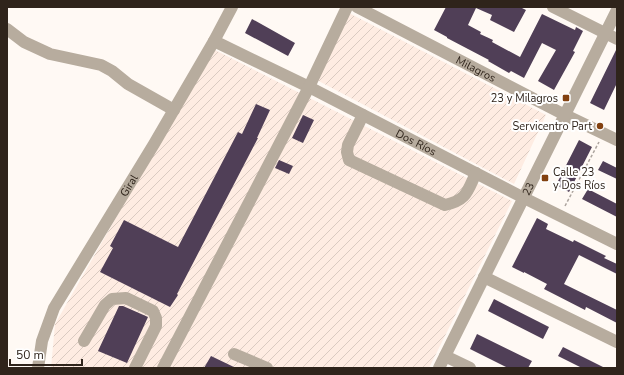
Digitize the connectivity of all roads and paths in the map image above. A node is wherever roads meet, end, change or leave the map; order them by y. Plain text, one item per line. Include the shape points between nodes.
1 (232, 7) edge
2 (347, 7) edge
3 (357, 7) edge
4 (553, 7) edge
5 (617, 10) edge
6 (7, 29) edge
7 (605, 33) junction
8 (617, 39) edge
9 (214, 41) junction
10 (309, 87) junction
11 (174, 110) junction
12 (363, 115) junction
13 (565, 115) junction
14 (603, 134) junction
15 (617, 140) edge
16 (476, 173) junction
17 (524, 198) junction
18 (560, 216) junction
19 (617, 244) edge
20 (484, 277) junction
21 (84, 341) dead end
22 (617, 342) edge
23 (234, 354) dead end
24 (445, 356) junction
25 (38, 368) edge
26 (135, 368) edge
27 (163, 368) edge
28 (266, 368) edge
29 (439, 368) edge
30 (470, 368) edge

1 - 9 street, Giral
2 - 10 street
3 - 13 street, Milagros
4 - 7 street
5 - 7 street, 23
6 - 11 street via 24,42 50,54 101,65 128,84
7 - 8 street
7 - 13 street, 23
9 - 10 street, Dos Ríos
9 - 11 street, Giral
10 - 12 street, Dos Ríos
10 - 27 street
11 - 25 street, Giral via 54,308 42,341
12 - 16 street, Dos Ríos
12 - 16 street via 348,146 349,160 445,205 456,202 466,195
13 - 14 street, Milagros
13 - 17 street, 23
14 - 15 street, Milagros
14 - 18 path
16 - 17 street, Dos Ríos
17 - 18 street, Dos Ríos
17 - 20 street, 23
18 - 19 street, Dos Ríos
20 - 22 street
20 - 24 street, 23
21 - 26 street via 105,305 112,299 126,298 153,311 156,326
23 - 28 street
24 - 29 street, 23
24 - 30 street

